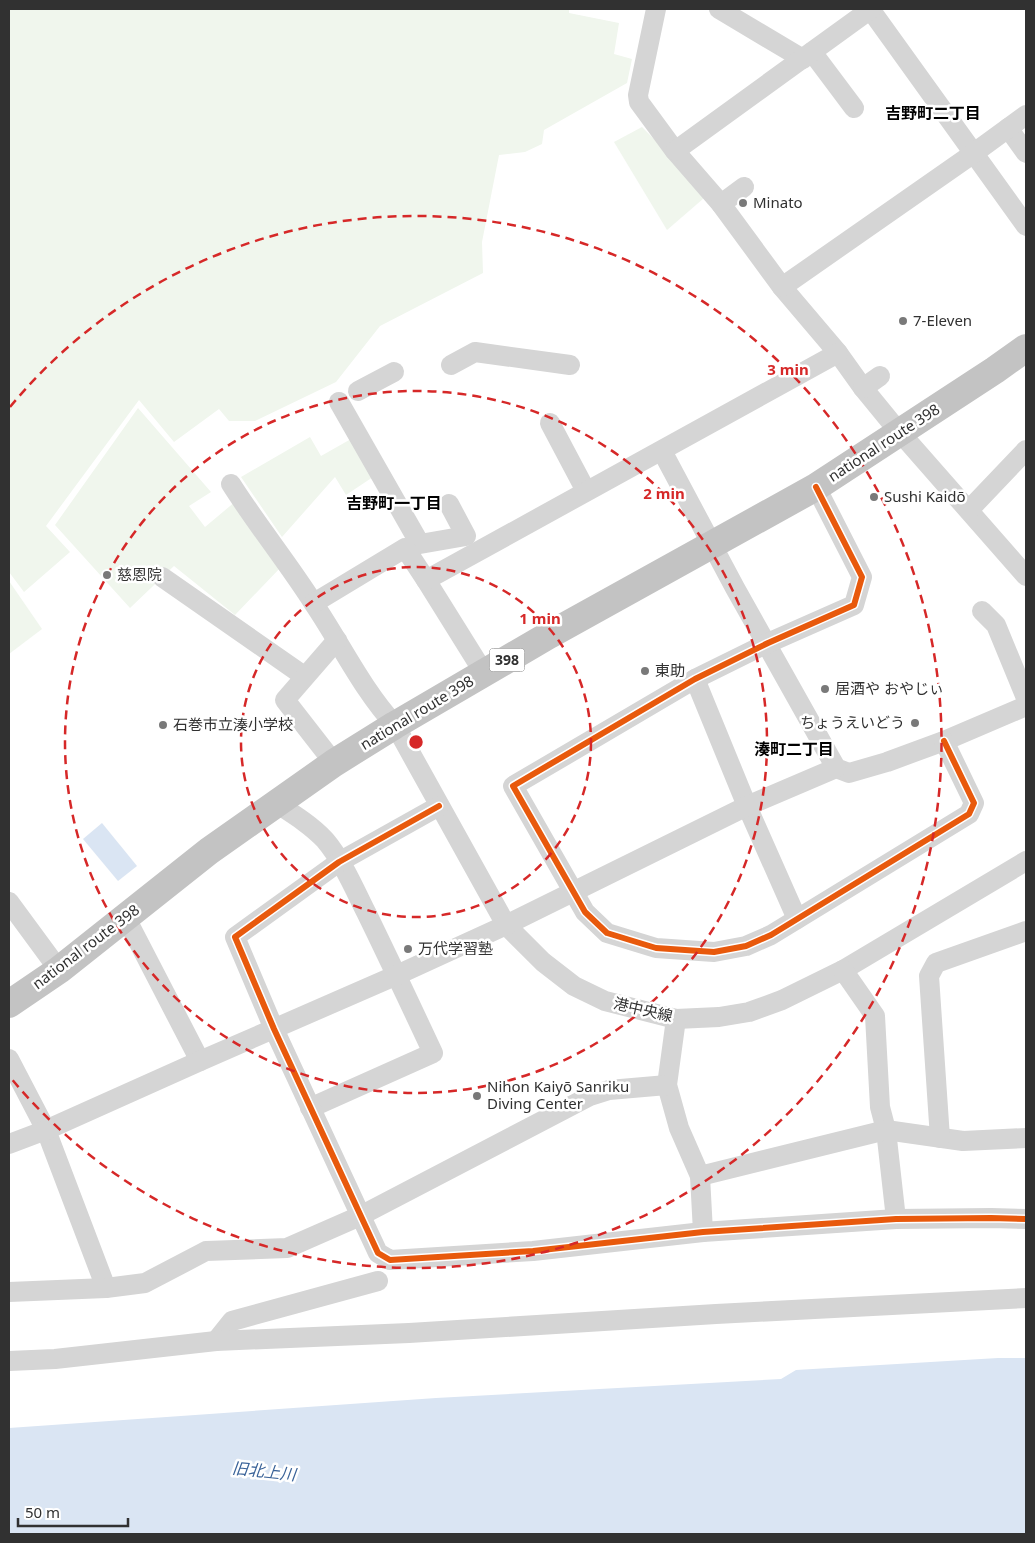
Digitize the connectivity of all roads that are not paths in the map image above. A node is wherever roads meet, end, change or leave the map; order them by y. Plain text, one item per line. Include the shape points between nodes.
1 (656, 9) edge
2 (719, 9) edge
3 (870, 9) edge
4 (808, 56) junction
5 (854, 108) dead end
6 (1026, 115) edge
7 (1008, 128) junction
8 (675, 152) junction
9 (974, 153) junction
10 (1026, 153) edge
11 (744, 187) dead end
12 (720, 204) junction
13 (1026, 226) edge
14 (782, 287) junction
15 (1026, 348) edge
16 (838, 353) junction
17 (451, 365) dead end
18 (570, 365) dead end
19 (394, 372) dead end
20 (880, 376) dead end
21 (864, 388) junction
22 (358, 391) dead end
23 (339, 402) dead end
24 (550, 423) dead end
25 (900, 433) junction
26 (1026, 450) edge
27 (662, 451) junction
28 (231, 484) dead end
29 (816, 488) junction
30 (586, 491) junction
31 (449, 504) dead end
32 (969, 510) junction
33 (713, 544) junction
34 (1026, 576) edge
35 (162, 577) dead end
36 (426, 580) junction
37 (314, 603) junction
38 (982, 612) dead end
39 (337, 640) junction
40 (768, 643) junction
41 (484, 673) junction
42 (304, 676) junction
43 (695, 679) junction
44 (1026, 698) edge
45 (1026, 706) edge
46 (395, 725) junction
47 (944, 741) junction
48 (334, 763) junction
49 (836, 768) junction
50 (276, 803) junction
51 (439, 806) junction
52 (747, 806) junction
53 (1026, 861) edge
54 (339, 862) junction
55 (572, 892) junction
56 (9, 902) edge
57 (126, 918) junction
58 (796, 919) junction
59 (506, 925) junction
60 (1026, 931) edge
61 (59, 970) junction
62 (843, 970) junction
63 (397, 975) junction
64 (9, 1004) edge
65 (676, 1019) junction
66 (274, 1029) junction
67 (9, 1059) edge
68 (200, 1060) junction
69 (667, 1085) junction
70 (310, 1108) junction
71 (46, 1130) junction
72 (886, 1130) junction
73 (940, 1138) junction
74 (1026, 1138) edge
75 (9, 1144) edge
76 (700, 1176) junction
77 (360, 1216) junction
78 (896, 1219) junction
79 (1026, 1219) edge
80 (703, 1232) junction
81 (378, 1282) dead end
82 (106, 1288) junction
83 (9, 1292) edge
84 (1026, 1298) edge
85 (216, 1341) junction
86 (9, 1361) edge

1 - 8 street via 638,95 639,102
2 - 4 street
3 - 4 street
3 - 9 street
4 - 5 street
4 - 8 street
6 - 7 street
7 - 9 street
7 - 10 street
8 - 12 street
9 - 13 street
9 - 14 street
11 - 12 street
12 - 14 street
14 - 16 street
15 - 25 highway, national route 398 / 398
16 - 21 street
16 - 27 street
17 - 18 street via 475,352
19 - 22 street
20 - 21 street
21 - 25 street
23 - 31 street via 420,544 466,536
24 - 30 street
25 - 29 highway, national route 398 / 398
25 - 32 street
26 - 32 street
27 - 30 street
27 - 33 street
28 - 37 street, 港中央線
29 - 33 highway, national route 398 / 398
29 - 40 street via 862,577 854,605
30 - 36 street
32 - 34 street
33 - 40 street
33 - 41 highway, national route 398 / 398
35 - 42 street
36 - 37 street via 405,548
36 - 41 street
37 - 39 street, 港中央線
38 - 44 street via 996,625
39 - 42 street
39 - 46 street, 港中央線 via 366,687
40 - 43 street
40 - 49 street
41 - 46 highway, national route 398 / 398
42 - 48 street via 285,700
43 - 52 street
43 - 55 street via 513,786
45 - 47 street
46 - 48 highway, national route 398 / 398
46 - 51 street, 港中央線
47 - 49 street via 849,773
47 - 58 street via 974,803 969,814
48 - 50 highway, national route 398 / 398
49 - 52 street
50 - 54 street via 324,840
50 - 57 highway, national route 398 / 398
51 - 54 street
51 - 59 street, 港中央線
52 - 55 street
52 - 58 street
53 - 62 street, 港中央線
54 - 63 street
54 - 66 street via 235,937
55 - 58 street via 585,912 607,933 663,949 714,952 746,946
55 - 59 street
56 - 61 street
57 - 61 highway, national route 398 / 398
57 - 68 street
59 - 63 street
59 - 65 street, 港中央線 via 543,962 574,986 605,1001
60 - 73 street via 936,963 929,976
61 - 64 highway, national route 398 / 398
62 - 65 street, 港中央線 via 782,1000 749,1012
62 - 72 street via 875,1016 880,1107
63 - 66 street
63 - 70 street via 433,1053
65 - 69 street
66 - 68 street
66 - 70 street
67 - 71 street
68 - 71 street
69 - 76 street via 679,1128
69 - 77 street via 609,1090 590,1096
70 - 77 street
71 - 75 street
71 - 82 street
72 - 73 street
72 - 76 street
72 - 78 street
73 - 74 street via 963,1142
76 - 80 street
77 - 80 street via 378,1253 390,1260 533,1252
77 - 82 street via 287,1248 206,1251 145,1283
78 - 79 street
78 - 80 street
81 - 85 street via 232,1321
82 - 83 street
84 - 85 street via 409,1334
85 - 86 street

